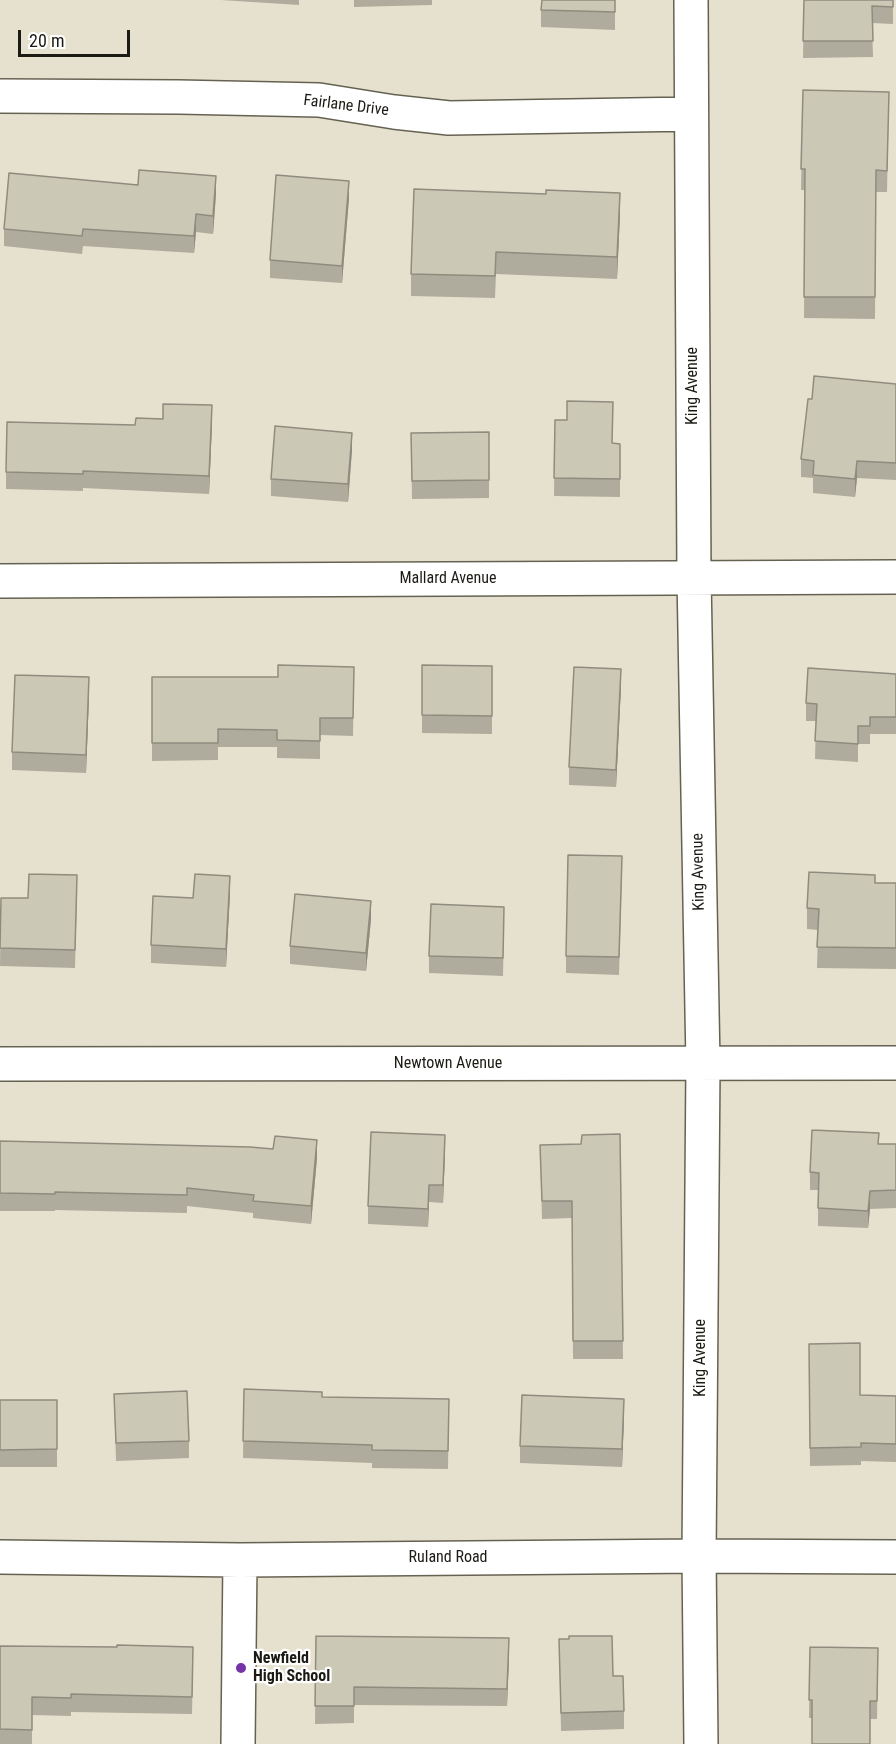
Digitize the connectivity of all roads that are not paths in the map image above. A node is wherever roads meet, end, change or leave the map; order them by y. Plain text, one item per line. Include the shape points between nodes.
1 (691, 0) edge
2 (0, 96) edge
3 (692, 114) junction
4 (694, 577) junction
5 (896, 577) edge
6 (0, 581) edge
7 (896, 1063) edge
8 (0, 1064) edge
9 (702, 1064) junction
10 (699, 1556) junction
11 (0, 1557) edge
12 (896, 1557) edge
13 (240, 1560) junction
14 (238, 1744) edge
15 (701, 1744) edge

1 - 3 street, King Avenue
2 - 3 street, Fairlane Drive via 319,100 449,118
3 - 4 street, King Avenue
4 - 5 street, Mallard Avenue
4 - 6 street, Mallard Avenue
4 - 9 street, King Avenue
7 - 9 street, Newtown Avenue
8 - 9 street, Newtown Avenue
9 - 10 street, King Avenue
10 - 12 street, Ruland Road
10 - 13 street, Ruland Road
10 - 15 street, King Avenue
11 - 13 street, Ruland Road
13 - 14 street

